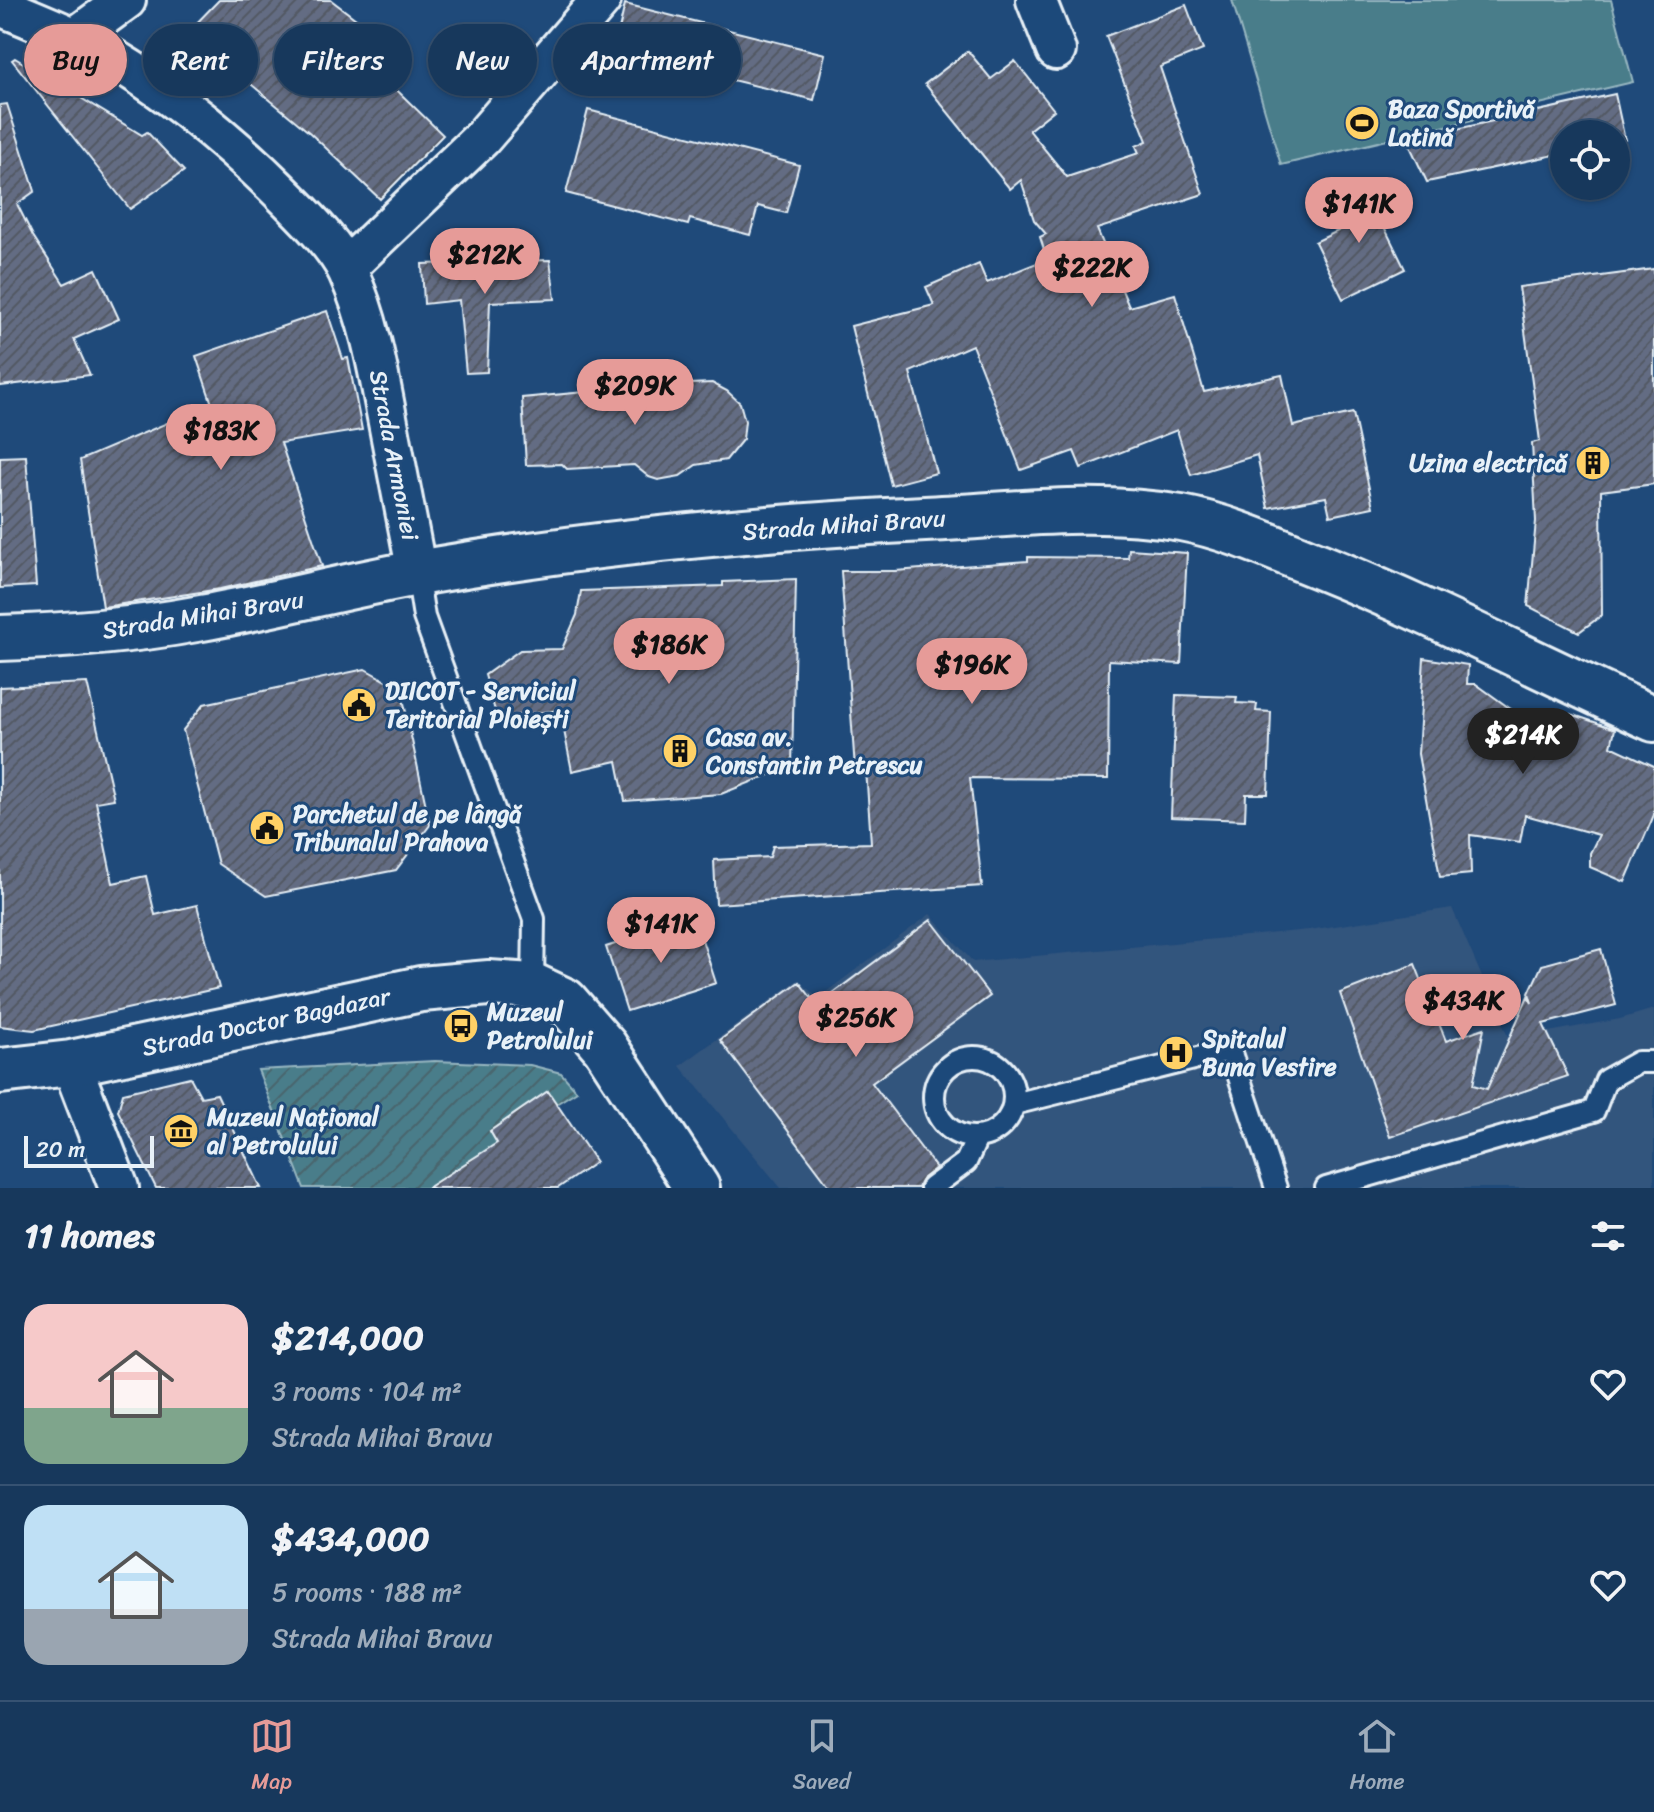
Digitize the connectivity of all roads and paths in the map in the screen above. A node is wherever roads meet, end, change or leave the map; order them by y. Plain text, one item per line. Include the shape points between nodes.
1 (74, 0) edge
2 (126, 0) edge
3 (601, 0) edge
4 (1036, 0) edge
5 (0, 6) edge
6 (42, 24) edge
7 (74, 24) edge
8 (93, 24) edge
9 (1056, 50) dead end
10 (127, 69) edge
11 (346, 268) junction
12 (417, 573) junction
13 (0, 638) edge
14 (1654, 719) edge
15 (533, 986) junction
16 (1654, 1062) edge
17 (71, 1063) junction
18 (0, 1071) edge
19 (1014, 1104) junction
20 (977, 1138) junction
21 (119, 1188) edge
22 (697, 1188) edge
23 (931, 1188) edge
24 (1276, 1188) edge
25 (1326, 1188) edge

1 - 7 street
2 - 8 street
3 - 11 street via 482,138
4 - 9 street
5 - 6 street, Strada Armoniei
10 - 11 street, Strada Armoniei via 232,146 307,218
11 - 12 street, Strada Armoniei via 365,315
12 - 13 main road, Strada Mihai Bravu via 194,620 100,633
12 - 14 main road, Strada Mihai Bravu via 701,536 1073,511 1150,513 1236,533 1376,589
12 - 15 lane, Strada Armoniei via 424,617 534,919
15 - 17 main road, Strada Doctor Bagdazar via 489,983 421,989
15 - 22 main road via 565,1001 605,1047
16 - 25 lane via 1638,1062 1606,1080 1594,1111
17 - 18 main road, Strada Doctor Bagdazar
17 - 21 street
19 - 20 lane via 1002,1128
19 - 20 lane via 1010,1077 990,1059 951,1064 936,1085 936,1111 951,1131
19 - 24 lane via 1230,1050
20 - 23 lane via 966,1162

